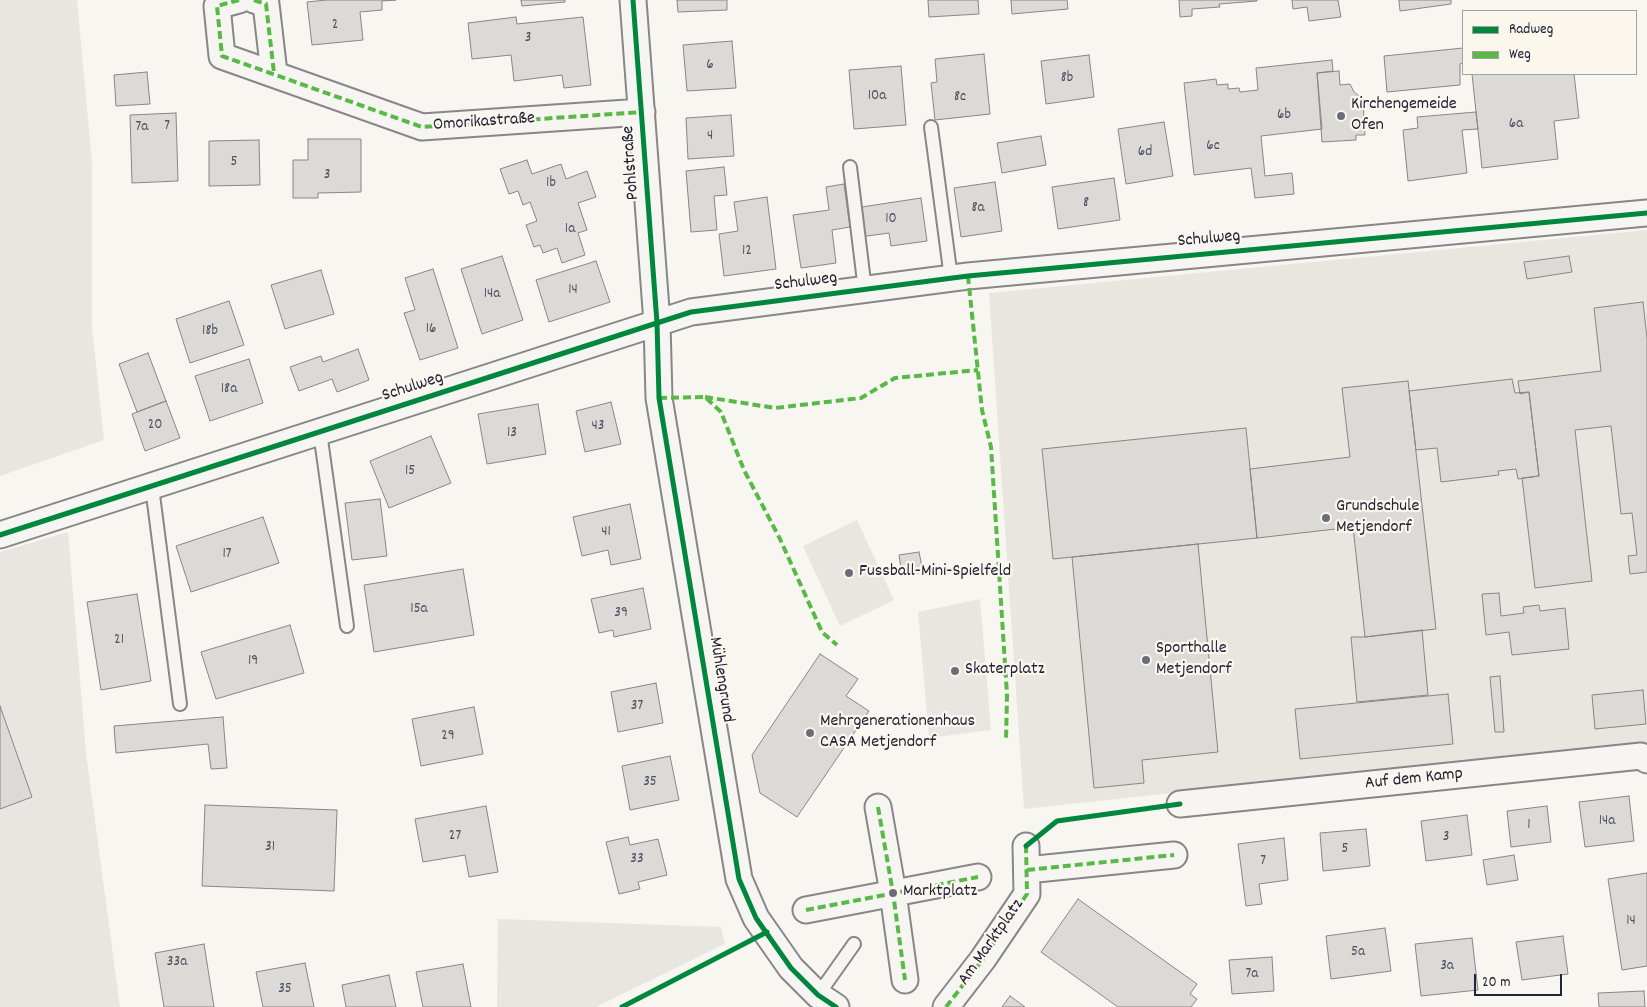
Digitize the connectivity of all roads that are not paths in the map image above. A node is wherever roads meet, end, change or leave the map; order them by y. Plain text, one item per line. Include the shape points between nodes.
1 (239, 0) edge
2 (254, 0) edge
3 (633, 0) edge
4 (274, 73) junction
5 (642, 112) junction
6 (931, 126) dead end
7 (850, 167) dead end
8 (1647, 213) edge
9 (951, 278) junction
10 (865, 290) junction
11 (657, 323) junction
12 (320, 432) junction
13 (152, 487) junction
14 (0, 535) edge
15 (347, 626) dead end
16 (180, 704) dead end
17 (1647, 760) edge
18 (1180, 804) dead end
19 (878, 807) dead end
20 (1174, 855) dead end
21 (978, 877) dead end
22 (893, 893) junction
23 (806, 910) dead end
24 (854, 944) dead end
25 (905, 980) dead end
26 (827, 1001) edge
27 (946, 1007) edge

1 - 4 street, Omorikastraße via 217,6 222,56
2 - 4 street via 266,4
3 - 5 street, Pohlstraße
4 - 5 street, Omorikastraße via 422,127
5 - 11 street, Pohlstraße
6 - 9 lane
7 - 10 lane
8 - 9 street, Schulweg
9 - 10 street, Schulweg
10 - 11 street, Schulweg via 691,312
11 - 12 street, Schulweg
11 - 26 street, Mühlengrund via 659,398 739,879 756,918 791,968
12 - 13 street, Schulweg
12 - 15 lane
13 - 14 street, Schulweg
13 - 16 lane
17 - 18 street, Auf dem Kamp via 1641,756
19 - 22 street
20 - 27 street, Am Marktplatz via 1027,858 1027,894
21 - 22 street
22 - 23 street
22 - 25 street
24 - 26 lane

